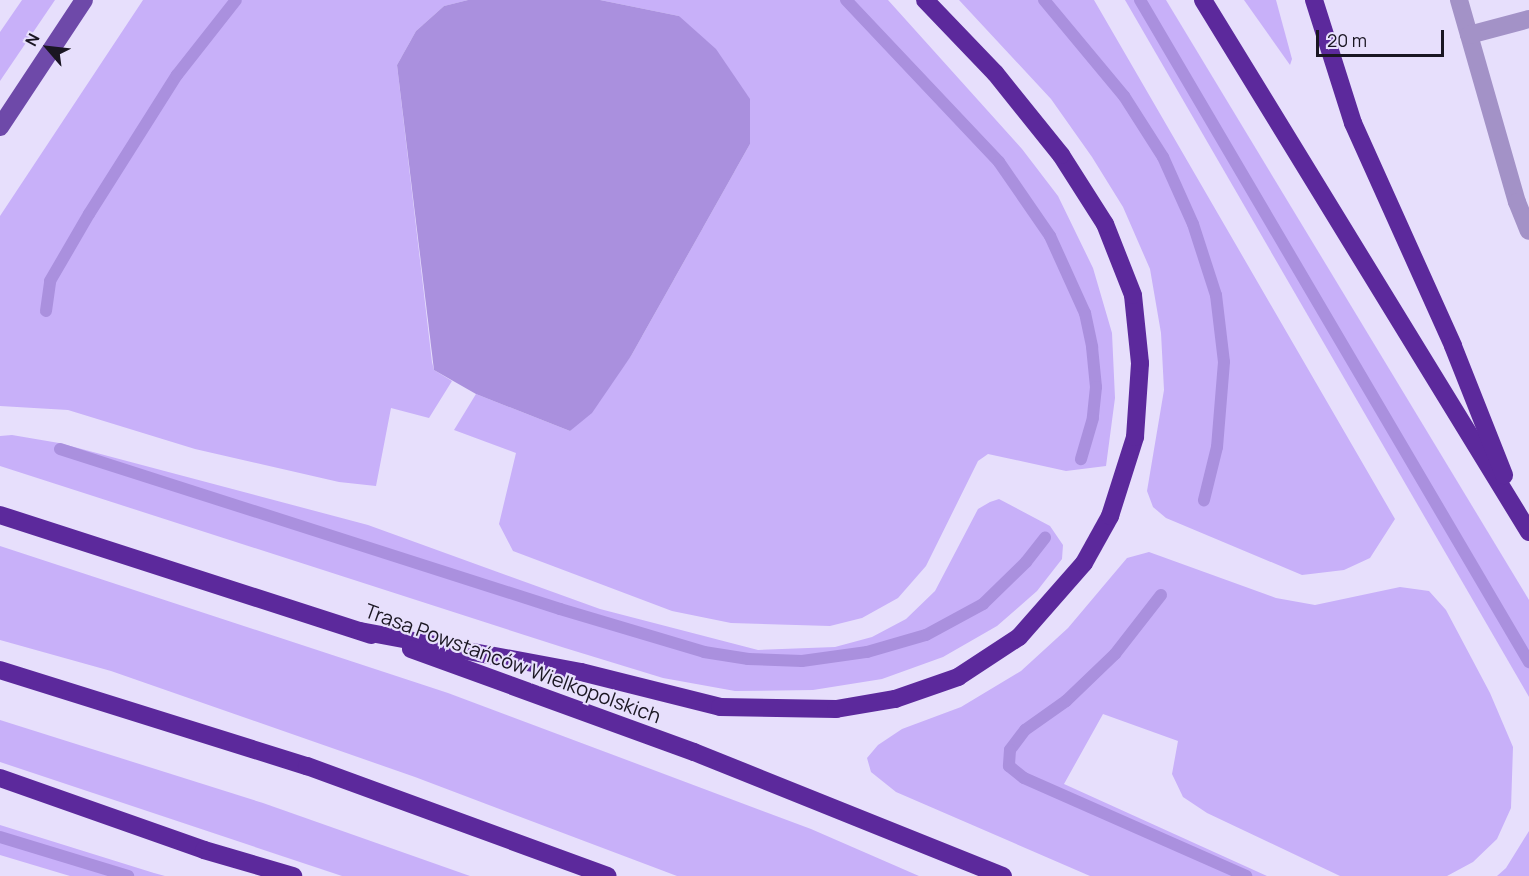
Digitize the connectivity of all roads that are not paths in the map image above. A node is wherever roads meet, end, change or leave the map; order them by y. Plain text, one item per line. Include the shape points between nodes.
1 (84, 0) edge
2 (925, 0) edge
3 (1203, 0) edge
4 (1314, 0) edge
5 (1460, 0) edge
6 (1529, 19) edge
7 (1469, 35) junction
8 (0, 127) edge
9 (1529, 231) edge
10 (0, 515) edge
11 (1526, 527) edge
12 (360, 631) junction
13 (0, 670) edge
14 (0, 778) edge
15 (204, 850) junction
16 (249, 876) edge
17 (293, 876) edge
18 (607, 876) edge
19 (1003, 876) edge

1 - 8 main road
2 - 12 highway via 995,74 1061,155 1105,224 1132,296 1140,363 1135,437 1110,516 1084,563 1019,637 958,677 927,688 895,699 816,709 720,707 581,672
3 - 11 highway
4 - 11 highway via 1353,123 1453,346
5 - 7 street
6 - 7 street
7 - 9 street
10 - 12 highway, Trasa Powstańców Wielkopolskich
12 - 19 highway, Trasa Powstańców Wielkopolskich via 694,752
13 - 18 highway via 307,766
14 - 15 highway
15 - 16 highway
15 - 17 highway

